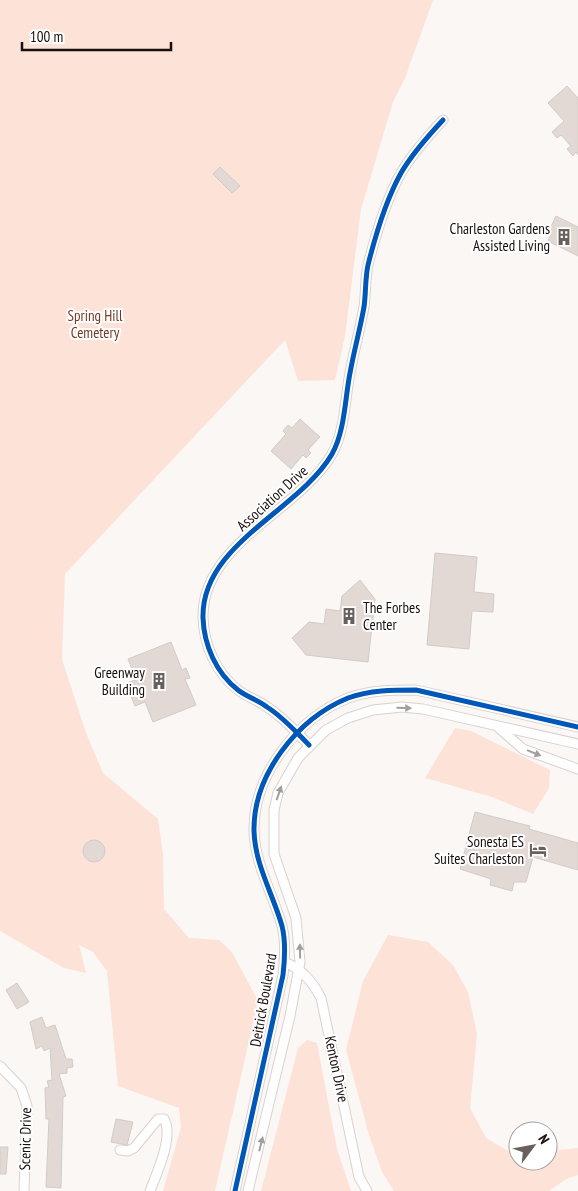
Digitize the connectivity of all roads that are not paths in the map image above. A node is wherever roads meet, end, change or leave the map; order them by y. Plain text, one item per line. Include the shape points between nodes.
1 (443, 120) dead end
2 (497, 726) junction
3 (578, 727) edge
4 (298, 734) junction
5 (578, 744) edge
6 (309, 745) junction
7 (578, 769) edge
8 (284, 962) junction
9 (299, 968) junction
10 (0, 1066) edge
11 (120, 1150) dead end
12 (24, 1191) edge
13 (150, 1191) edge
14 (235, 1191) edge
15 (248, 1191) edge
16 (366, 1191) edge

1 - 4 street, Association Drive via 401,174 385,214 368,267 364,306 333,452 307,486 227,557 208,586 203,618 213,660 238,690 268,707
2 - 5 street, Deitrick Boulevard
6 -> 2 street, Deitrick Boulevard via 326,730 348,718 373,710 402,707
2 -> 7 street via 523,749
3 - 4 street, Deitrick Boulevard via 416,690 389,689 349,698 321,712
4 - 6 street, Association Drive
4 - 8 street, Deitrick Boulevard via 282,750 263,785 256,806 254,831 263,878 282,927 286,952
9 -> 6 street, Deitrick Boulevard via 296,918 279,874 272,829 284,778
8 - 9 street, Kenton Drive
8 - 14 street, Deitrick Boulevard
15 -> 9 street, Deitrick Boulevard
9 - 16 street, Kenton Drive via 321,998 359,1177
10 - 12 street, Scenic Drive via 21,1088 27,1106
11 - 13 street via 128,1152 134,1148 158,1119 164,1119 168,1125 167,1136

